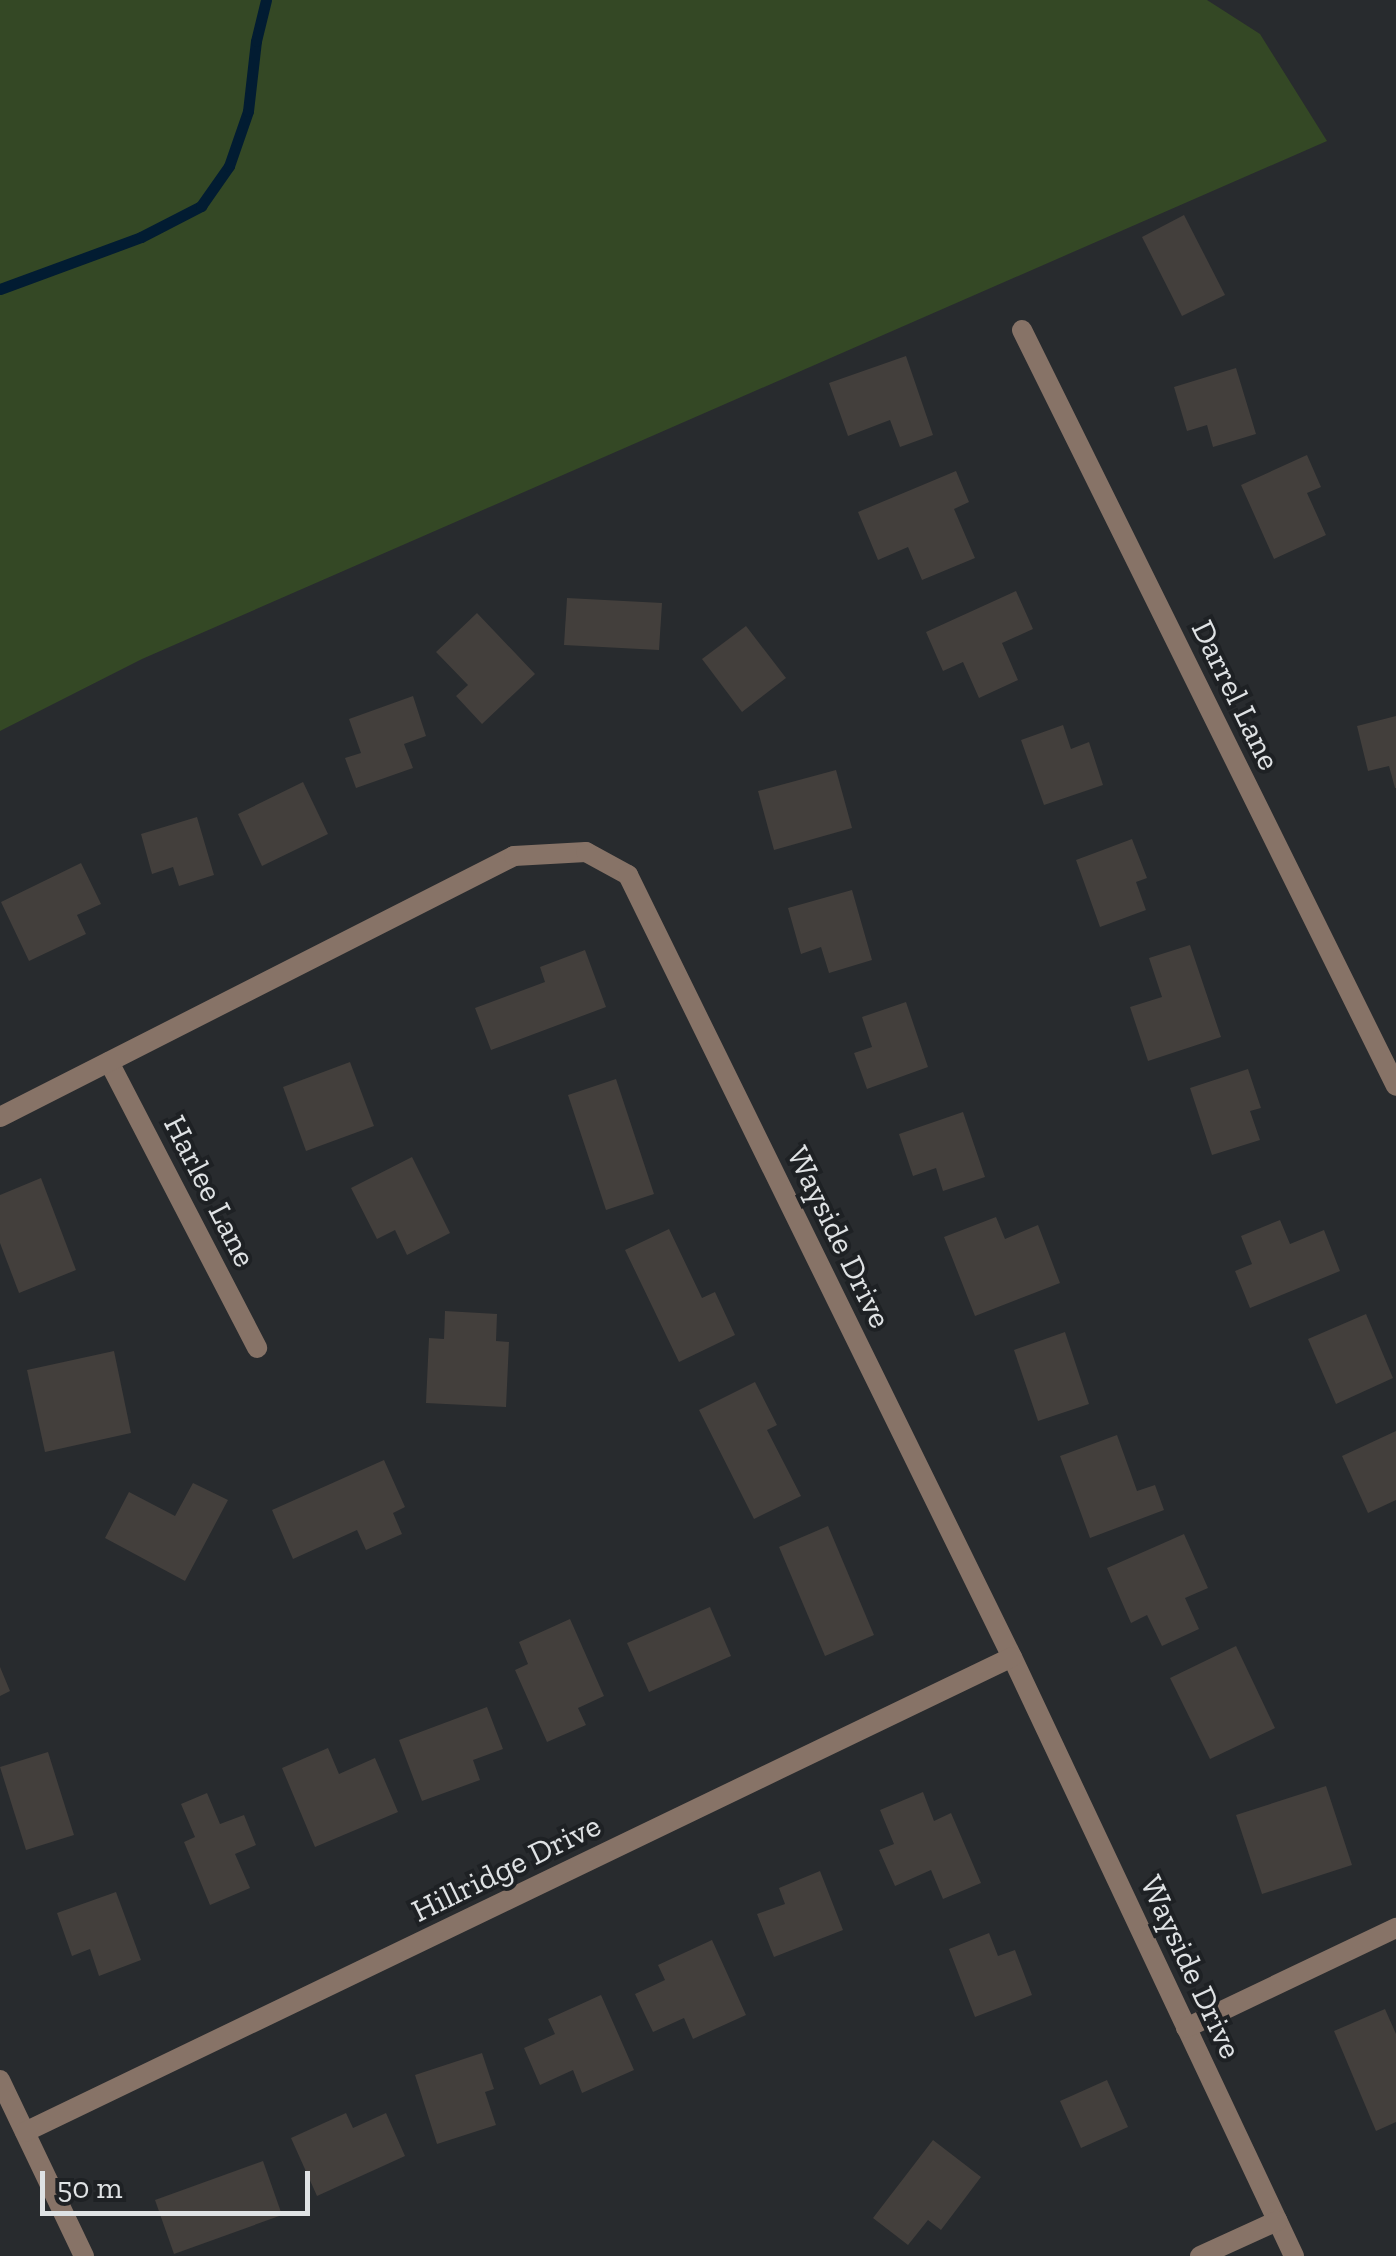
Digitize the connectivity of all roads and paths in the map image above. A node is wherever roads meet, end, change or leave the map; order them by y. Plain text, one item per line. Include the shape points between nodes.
1 (1022, 330) dead end
2 (109, 1062) junction
3 (1396, 1086) edge
4 (0, 1117) edge
5 (257, 1348) dead end
6 (1012, 1657) junction
7 (1396, 1928) edge
8 (1186, 2028) junction
9 (0, 2080) edge
10 (25, 2132) junction
11 (1276, 2221) junction
12 (84, 2256) edge
13 (1200, 2256) edge
14 (1294, 2256) edge

1 - 3 street, Darrel Lane
2 - 4 street, Wayside Drive
2 - 5 street, Harlee Lane
2 - 6 street, Wayside Drive via 514,856 586,852 628,875
6 - 8 street, Wayside Drive
6 - 10 street, Hillridge Drive
7 - 8 street
8 - 11 street, Wayside Drive
9 - 10 street
10 - 12 street
11 - 13 street
11 - 14 street, Wayside Drive

